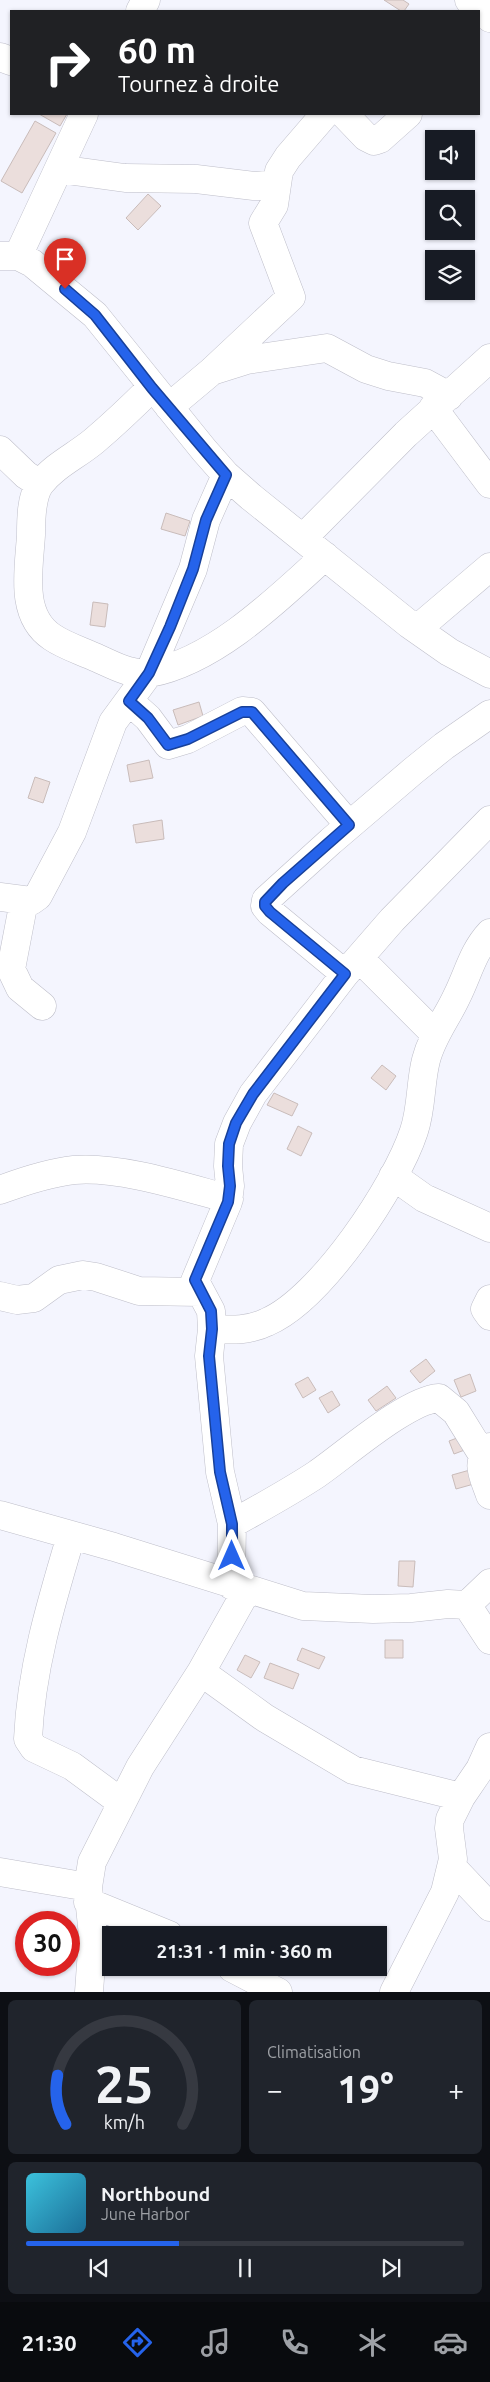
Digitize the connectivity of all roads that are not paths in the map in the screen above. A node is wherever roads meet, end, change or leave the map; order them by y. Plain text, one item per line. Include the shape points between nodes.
1 (84, 115) edge
2 (324, 115) edge
3 (345, 115) edge
4 (407, 115) edge
5 (59, 169) junction
6 (276, 184) junction
7 (9, 256) edge
8 (490, 358) edge
9 (212, 371) junction
10 (161, 398) junction
11 (441, 402) junction
12 (0, 450) edge
13 (226, 475) junction
14 (40, 484) junction
15 (490, 484) edge
16 (303, 538) junction
17 (325, 556) junction
18 (490, 567) edge
19 (417, 629) junction
20 (149, 673) junction
21 (490, 674) edge
22 (129, 701) junction
23 (490, 714) edge
24 (490, 820) edge
25 (349, 825) junction
26 (12, 899) edge
27 (490, 932) edge
28 (352, 966) junction
29 (42, 1006) dead end
30 (436, 1035) junction
31 (393, 1176) junction
32 (0, 1190) edge
33 (229, 1198) junction
34 (490, 1228) edge
35 (200, 1292) junction
36 (0, 1296) edge
37 (490, 1299) edge
38 (490, 1316) edge
39 (212, 1329) junction
40 (486, 1451) edge
41 (490, 1495) edge
42 (0, 1515) edge
43 (232, 1524) junction
44 (71, 1536) junction
45 (490, 1583) edge
46 (239, 1587) junction
47 (467, 1605) junction
48 (490, 1640) edge
49 (200, 1672) junction
50 (490, 1748) edge
51 (461, 1796) junction
52 (121, 1802) junction
53 (452, 1867) junction
54 (0, 1872) edge
55 (88, 1895) junction
56 (490, 1907) edge
57 (151, 1926) edge
58 (247, 1976) edge
59 (89, 1992) edge
60 (278, 1992) edge
61 (394, 1992) edge

1 - 5 street
2 - 6 street via 288,157 279,171
3 - 4 street via 374,141
5 - 6 street via 126,178 196,179 254,186
5 - 7 street
6 - 9 street via 274,205 263,226 292,297
7 - 10 street via 41,269 95,315
8 - 11 street
9 - 10 street
9 - 11 street via 247,360 328,348 366,369 420,381
10 - 13 street
10 - 14 street via 112,426 64,460
11 - 15 street
11 - 16 street
12 - 14 street
13 - 16 street
13 - 20 street via 206,520 193,569
14 - 20 street via 34,499 28,589 29,604 35,618 43,630 59,642 124,670
16 - 17 street
17 - 19 street
17 - 20 street via 259,616 209,648 180,663
18 - 19 street
19 - 21 street via 449,652
20 - 22 street
22 - 25 street via 148,718 168,745 188,739 242,712 252,712
22 - 26 street via 109,730 72,832 36,898 31,902
23 - 25 street via 444,746
24 - 28 street via 392,920
25 - 28 street via 283,883 265,906
26 - 29 street via 11,969 20,988
27 - 30 street via 476,950 459,993
28 - 30 street
28 - 33 street via 253,1094 236,1123 229,1144
30 - 31 street via 425,1062 419,1115
31 - 34 street via 424,1198
31 - 39 street via 342,1255 297,1303 278,1317 253,1328
32 - 33 street via 38,1177 88,1170 131,1175
33 - 35 street via 196,1277 195,1284
35 - 36 street via 139,1291 83,1275 59,1280 34,1298 17,1300
35 - 39 street via 211,1311
37 - 38 street via 485,1309
39 - 43 street via 209,1356 216,1437
40 - 41 street via 483,1472
40 - 43 street via 456,1412 440,1398 434,1398 404,1412 316,1474
42 - 44 street
43 - 46 street
44 - 46 street
44 - 52 street via 35,1672 28,1739 34,1748 72,1766
45 - 47 street
46 - 47 street via 303,1606 373,1609
46 - 49 street
47 - 48 street
49 - 51 street via 265,1718 353,1770
49 - 52 street
50 - 51 street
51 - 53 street via 450,1819
52 - 55 street via 92,1862
53 - 56 street
53 - 61 street via 446,1892
54 - 55 street
55 - 57 street
55 - 59 street via 93,1936
58 - 60 street

